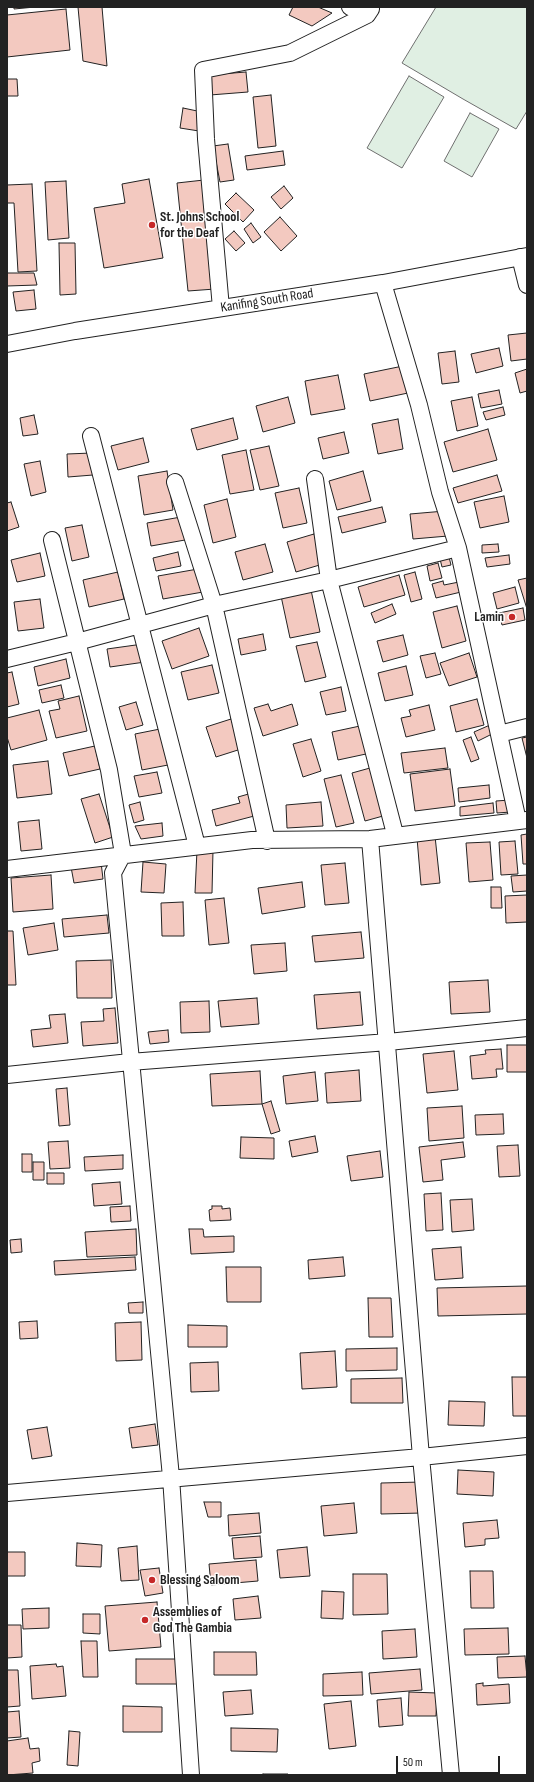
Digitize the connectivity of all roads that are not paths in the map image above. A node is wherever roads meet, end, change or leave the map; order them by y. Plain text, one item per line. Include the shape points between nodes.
1 (350, 7) edge
2 (369, 11) edge
3 (523, 257) edge
4 (383, 283) junction
5 (527, 284) edge
6 (221, 308) junction
7 (7, 344) edge
8 (91, 436) dead end
9 (315, 479) dead end
10 (175, 482) dead end
11 (52, 540) dead end
12 (458, 548) junction
13 (329, 580) junction
14 (214, 605) junction
15 (140, 624) junction
16 (77, 642) junction
17 (7, 659) edge
18 (527, 727) edge
19 (499, 734) junction
20 (522, 821) edge
21 (395, 834) junction
22 (370, 839) junction
23 (267, 841) junction
24 (197, 846) junction
25 (123, 854) junction
26 (7, 869) edge
27 (527, 1028) edge
28 (388, 1042) junction
29 (130, 1062) junction
30 (7, 1075) edge
31 (527, 1446) edge
32 (421, 1456) junction
33 (171, 1477) junction
34 (7, 1492) edge
35 (191, 1775) edge
36 (451, 1775) edge

1 - 2 street
2 - 6 street via 290,52 203,70 206,139
3 - 4 street, Kanifing South Road
3 - 5 street
4 - 6 street, Kanifing South Road
4 - 12 street via 419,405 440,492
6 - 7 street, Kanifing South Road
8 - 15 street
9 - 13 street
10 - 14 street
11 - 16 street
12 - 13 street
12 - 19 street
13 - 14 street
13 - 21 street
14 - 15 street
14 - 23 street
15 - 16 street
15 - 24 street
16 - 17 street
16 - 25 street via 109,770
18 - 19 street
19 - 20 street
20 - 21 street
21 - 22 street
22 - 23 street
22 - 28 street
23 - 24 street via 252,840
24 - 25 street
25 - 26 street
25 - 29 street via 113,873
27 - 28 street
28 - 29 street
28 - 32 street
29 - 30 street
29 - 33 street
31 - 32 street
32 - 33 street
32 - 36 street
33 - 34 street
33 - 35 street

